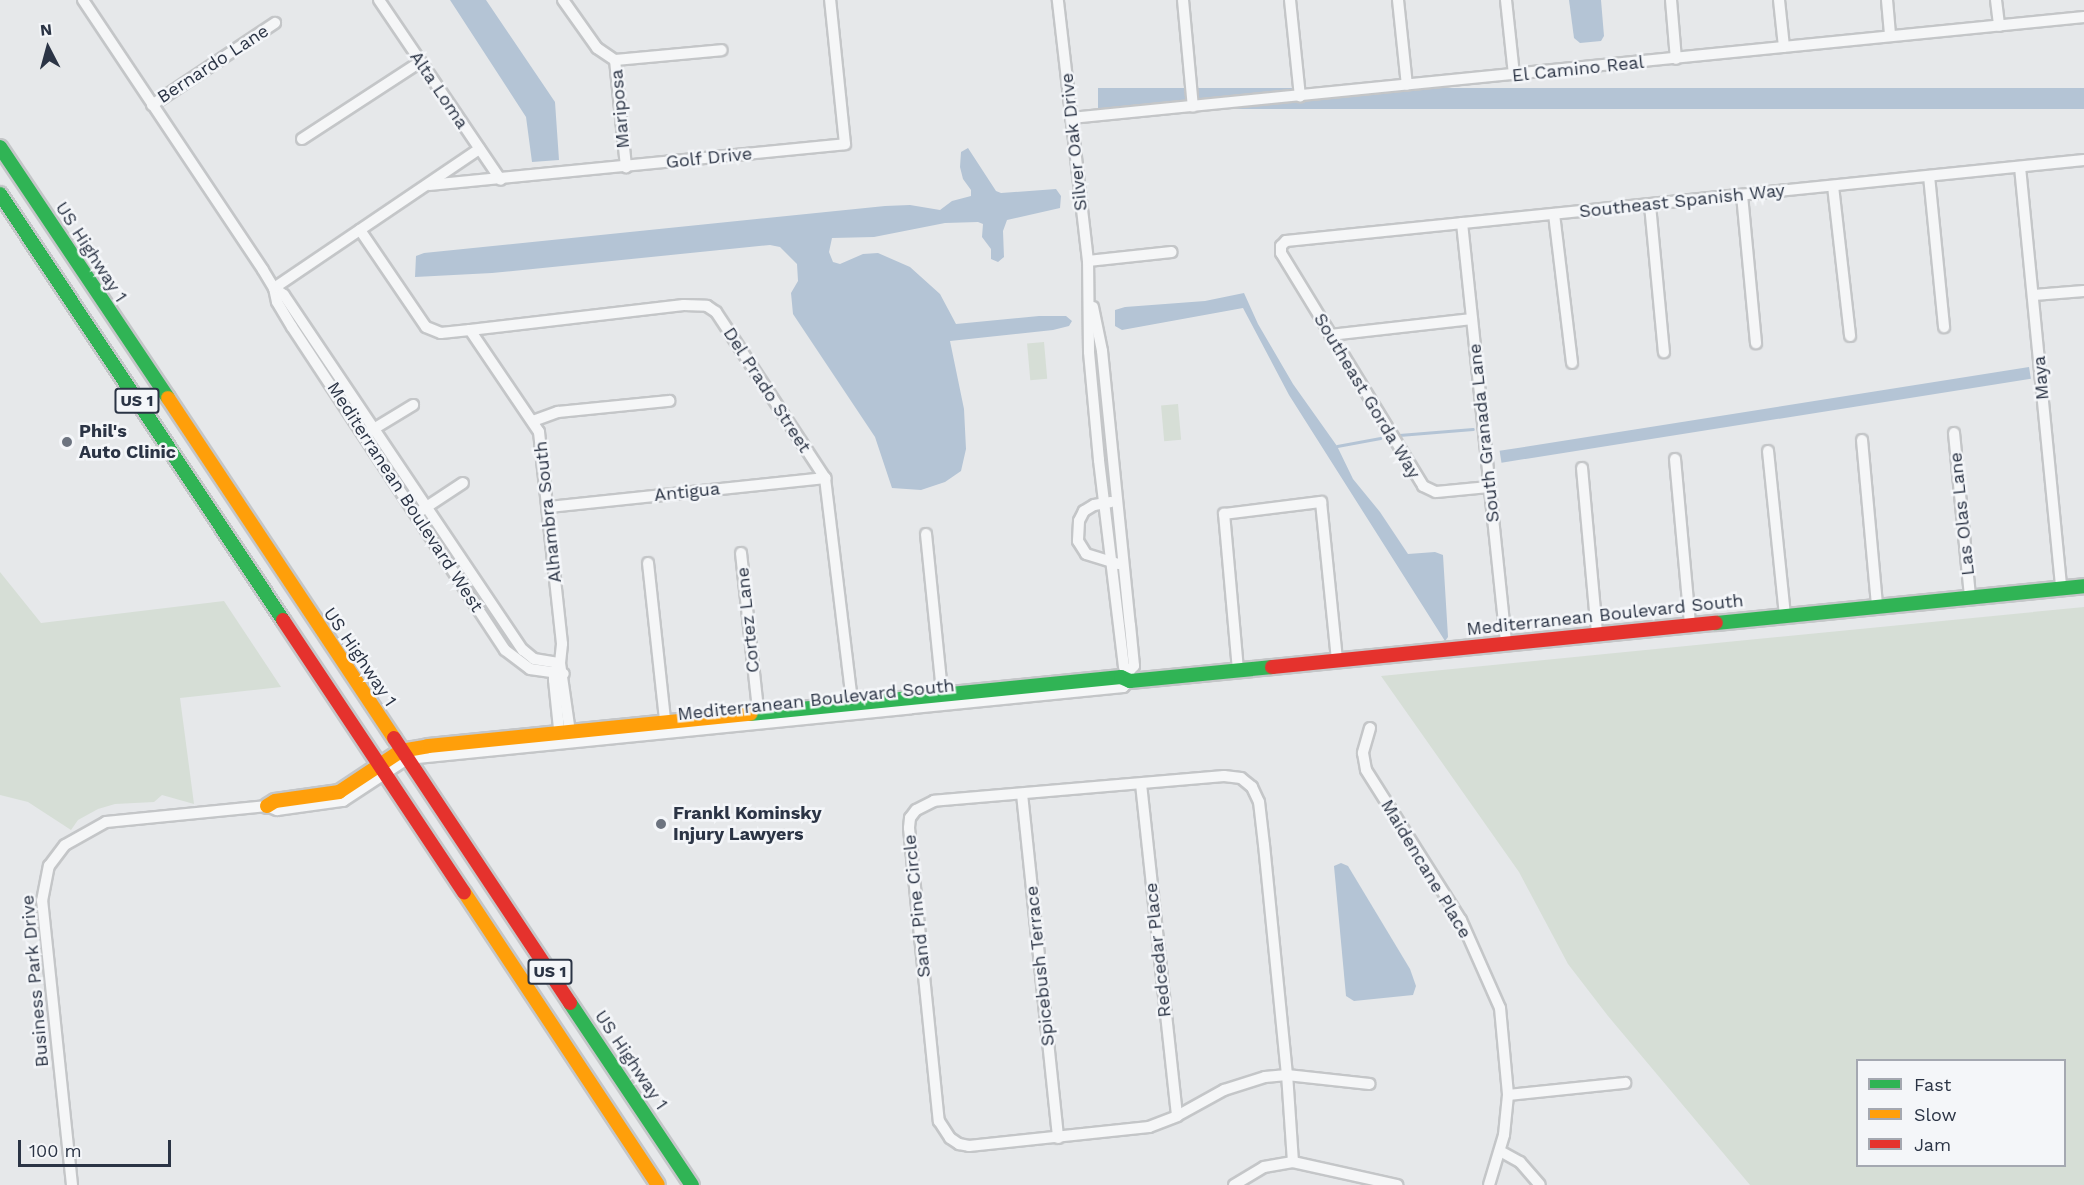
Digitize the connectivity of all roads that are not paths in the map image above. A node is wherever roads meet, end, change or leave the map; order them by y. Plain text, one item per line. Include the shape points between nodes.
1 (83, 0) edge
2 (379, 0) edge
3 (563, 0) edge
4 (830, 0) edge
5 (1058, 0) edge
6 (1183, 0) edge
7 (1290, 0) edge
8 (1398, 0) edge
9 (1506, 0) edge
10 (1671, 0) edge
11 (1779, 0) edge
12 (1887, 0) edge
13 (1996, 0) edge
14 (2084, 17) edge
15 (275, 23) dead end
16 (1999, 26) junction
17 (1890, 36) junction
18 (1784, 47) junction
19 (722, 50) dead end
20 (1676, 58) junction
21 (615, 60) junction
22 (420, 62) junction
23 (1514, 75) junction
24 (1407, 85) junction
25 (1300, 96) junction
26 (152, 105) junction
27 (1193, 107) junction
28 (1071, 118) junction
29 (302, 140) dead end
30 (0, 147) edge
31 (478, 150) junction
32 (2084, 160) edge
33 (626, 167) junction
34 (2020, 167) junction
35 (1929, 176) junction
36 (501, 180) junction
37 (429, 185) junction
38 (1833, 186) junction
39 (0, 194) edge
40 (1742, 195) junction
41 (1650, 205) junction
42 (42, 210) junction
43 (1554, 214) junction
44 (1462, 223) junction
45 (24, 230) junction
46 (360, 230) junction
47 (64, 243) junction
48 (1276, 244) joint
49 (1172, 252) dead end
50 (1088, 261) junction
51 (1089, 285) junction
52 (274, 288) junction
53 (2084, 291) edge
54 (2034, 295) junction
55 (1472, 319) junction
56 (1944, 327) dead end
57 (470, 330) junction
58 (1330, 335) junction
59 (1850, 336) dead end
60 (1756, 343) dead end
61 (1664, 352) dead end
62 (1572, 363) dead end
63 (669, 401) dead end
64 (413, 405) dead end
65 (533, 421) junction
66 (369, 431) junction
67 (1954, 433) dead end
68 (1862, 440) dead end
69 (1768, 451) dead end
70 (1675, 459) dead end
71 (1582, 468) dead end
72 (825, 478) junction
73 (463, 483) dead end
74 (1489, 487) junction
75 (1118, 501) junction
76 (1105, 503) junction
77 (549, 507) junction
78 (422, 511) junction
79 (926, 534) dead end
80 (741, 553) dead end
81 (648, 563) dead end
82 (1118, 564) junction
83 (2084, 586) edge
84 (2061, 588) junction
85 (1970, 596) junction
86 (1877, 605) junction
87 (1785, 615) junction
88 (1690, 623) junction
89 (1597, 634) junction
90 (1506, 643) junction
91 (1337, 659) junction
92 (559, 670) junction
93 (1238, 670) junction
94 (1130, 676) junction
95 (943, 700) junction
96 (853, 709) junction
97 (759, 719) junction
98 (666, 728) junction
99 (1370, 728) dead end
100 (566, 738) junction
101 (404, 755) junction
102 (381, 769) junction
103 (1141, 784) junction
104 (1022, 794) junction
105 (267, 806) joint
106 (1287, 1075) junction
107 (1370, 1083) dead end
108 (1625, 1083) dead end
109 (1508, 1095) junction
110 (1177, 1116) junction
111 (1058, 1138) junction
112 (1500, 1150) junction
113 (1293, 1162) junction
114 (72, 1185) edge
115 (658, 1185) edge
116 (692, 1185) edge
117 (1234, 1185) edge
118 (1397, 1185) edge
119 (1489, 1185) edge
120 (1540, 1185) edge

1 - 26 street, Mediterranean Boulevard West
2 - 22 street, Alta Loma
3 - 21 street, Mariposa via 597,48
4 - 33 street, Golf Drive via 844,144
5 - 28 street, Silver Oak Drive
6 - 27 street
7 - 25 street
8 - 24 street
9 - 23 street
10 - 20 street
11 - 18 street
12 - 17 street
13 - 16 street
14 - 16 street, El Camino Real
15 - 26 street, Bernardo Lane
16 - 17 street, El Camino Real
17 - 18 street, El Camino Real
18 - 20 street, El Camino Real
19 - 21 street
20 - 23 street, El Camino Real
21 - 33 street, Mariposa
22 - 29 street
22 - 31 street, Alta Loma
23 - 24 street, El Camino Real
24 - 25 street, El Camino Real
25 - 27 street, El Camino Real
26 - 52 street, Mediterranean Boulevard West
27 - 28 street, El Camino Real
28 - 50 street, Silver Oak Drive
30 - 42 main road, US Highway 1 / US 1
31 - 36 street, Alta Loma
31 - 37 street, Golf Drive
32 - 34 street, Southeast Spanish Way
33 - 36 street, Golf Drive
34 - 35 street, Southeast Spanish Way
34 - 54 street, Maya
35 - 38 street, Southeast Spanish Way
35 - 56 street
36 - 37 street, Golf Drive
37 - 46 street, Golf Drive
38 - 40 street, Southeast Spanish Way
38 - 59 street
39 - 42 main road via 26,209
39 - 45 main road, US 1
40 - 41 street, Southeast Spanish Way
40 - 60 street
41 - 43 street, Southeast Spanish Way
41 - 61 street
42 - 47 main road, US Highway 1 / US 1
43 - 44 street, Southeast Spanish Way
43 - 62 street
44 - 48 street, Southeast Spanish Way
44 - 55 street, South Granada Lane
45 - 47 main road via 40,231
45 - 102 main road, US 1
46 - 52 street, Golf Drive
46 - 57 street via 426,327 441,333
47 - 101 main road, US Highway 1 / US 1
48 - 58 street, Southeast Gorda Way
49 - 50 street
50 - 51 street, Silver Oak Drive
51 - 75 street, Silver Oak Drive via 1102,351
51 - 76 street, Silver Oak Drive via 1089,352
52 - 66 street, Mediterranean Boulevard West via 284,296
53 - 54 street
54 - 84 street, Maya
55 - 58 street
55 - 74 street, South Granada Lane
57 - 65 street, Alhambra South
57 - 72 street, Del Prado Street via 684,305 707,306 716,312
58 - 74 street, Southeast Gorda Way via 1423,486 1436,492
63 - 65 street via 558,412
64 - 66 street
65 - 77 street, Alhambra South via 542,446
66 - 78 street, Mediterranean Boulevard West
67 - 85 street, Las Olas Lane
68 - 86 street
69 - 87 street
70 - 88 street
71 - 89 street
72 - 77 street, Antigua
72 - 96 street, Del Prado Street
73 - 78 street
74 - 90 street, South Granada Lane
75 - 76 street
75 - 82 street, Silver Oak Drive
76 - 82 street, Silver Oak Drive
76 - 82 street via 1084,511 1078,541 1086,554
77 - 92 street, Alhambra South via 562,644
78 - 92 street, Mediterranean Boulevard West via 523,650
79 - 95 street
80 - 97 street, Cortez Lane
81 - 98 street
82 - 94 street, Silver Oak Drive via 1134,666
83 - 84 main road, Mediterranean Boulevard South
84 - 85 main road, Mediterranean Boulevard South
85 - 86 main road, Mediterranean Boulevard South
86 - 87 main road, Mediterranean Boulevard South
87 - 88 main road, Mediterranean Boulevard South
88 - 89 main road, Mediterranean Boulevard South
89 - 90 main road, Mediterranean Boulevard South
90 - 91 main road, Mediterranean Boulevard South
91 - 93 main road, Mediterranean Boulevard South
91 - 93 street via 1321,502 1310,503 1224,514
92 - 100 street, Alhambra South
93 - 94 main road, Mediterranean Boulevard South
94 - 95 main road, Mediterranean Boulevard South
95 - 96 main road, Mediterranean Boulevard South
96 - 97 main road, Mediterranean Boulevard South
97 - 98 main road, Mediterranean Boulevard South
98 - 100 main road, Mediterranean Boulevard South
99 - 109 street, Maidencane Place via 1363,753 1366,770 1461,920 1500,1008
100 - 101 main road, Mediterranean Boulevard South
101 - 102 main road, Mediterranean Boulevard South
101 - 116 main road, US Highway 1 / US 1
102 - 105 main road, Business Park Drive via 339,792 300,803 275,801
102 - 115 main road, US 1
103 - 104 street, Sand Pine Circle
103 - 106 street, Sand Pine Circle via 1224,776 1241,778 1252,787 1259,802
103 - 110 street, Redcedar Place
104 - 111 street, Spicebush Terrace
104 - 111 street, Sand Pine Circle via 934,801 916,810 910,818 939,1121 950,1138 969,1146
105 - 114 street, Business Park Drive via 106,822 65,845 49,867 42,901
106 - 107 street
106 - 110 street, Sand Pine Circle via 1237,1085
106 - 113 street, Sand Pine Circle
108 - 109 street
109 - 112 street, Maidencane Place
110 - 111 street, Sand Pine Circle via 1149,1127
112 - 119 street, Maidencane Place
112 - 120 street via 1520,1162
113 - 117 street via 1264,1167
113 - 118 street

